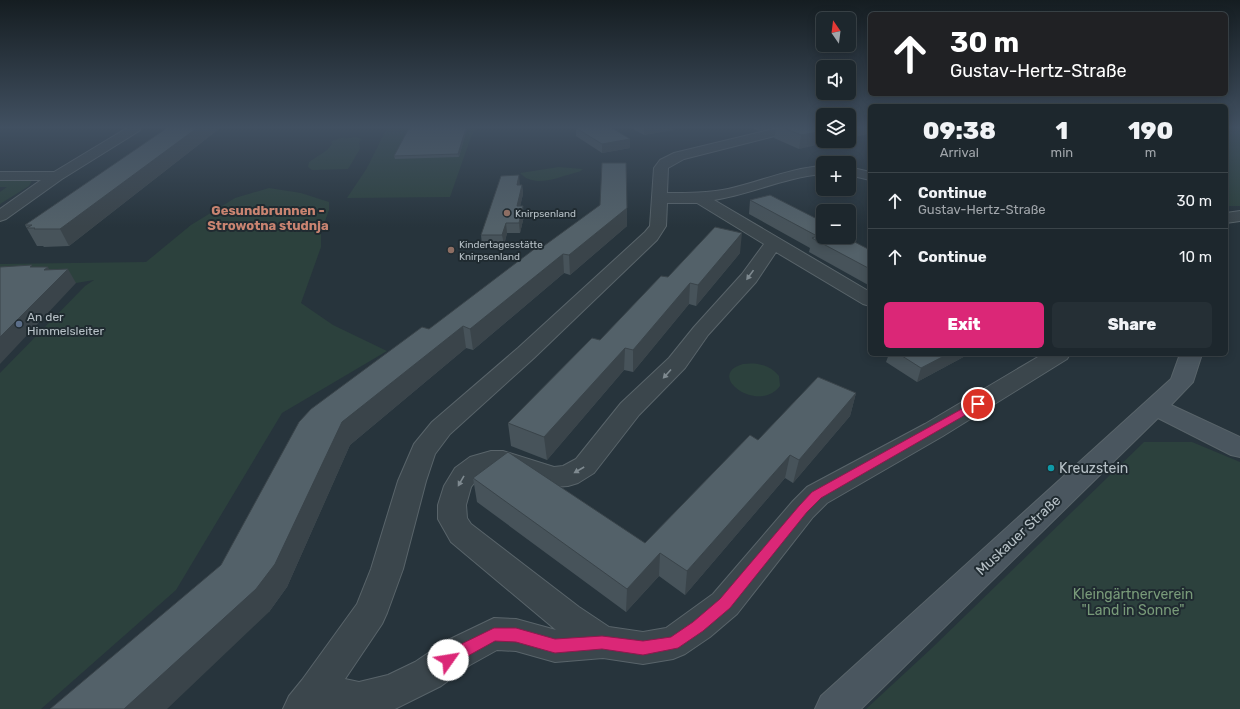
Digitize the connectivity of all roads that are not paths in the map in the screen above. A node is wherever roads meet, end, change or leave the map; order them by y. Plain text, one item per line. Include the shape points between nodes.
1 (81, 161) edge
2 (668, 161) edge
3 (816, 170) edge
4 (856, 173) edge
5 (0, 176) edge
6 (56, 176) junction
7 (868, 176) edge
8 (660, 198) junction
9 (700, 198) junction
10 (0, 216) edge
11 (773, 243) junction
12 (868, 299) edge
13 (1057, 356) edge
14 (1189, 356) edge
15 (1156, 407) junction
16 (1240, 448) edge
17 (589, 643) junction
18 (309, 701) edge
19 (834, 709) edge

1 - 6 street
2 - 8 street via 661,168
3 - 9 street via 730,193
4 - 7 street
5 - 6 street
6 - 10 street
8 - 9 street
8 - 18 street via 658,226 651,236 441,428 423,451 387,569 370,613
9 - 11 street
11 - 12 street
11 -> 17 street via 749,278 701,331 677,363 630,410 585,466 568,476 554,477 503,461 492,461 479,464 465,475 458,486 452,505 453,519 460,533 567,618
13 - 17 street via 817,495 725,604 673,643 643,648
14 - 15 street, Muskauer Straße via 1181,382
15 - 16 street
15 - 19 street, Muskauer Straße
17 - 18 street via 555,646 516,635 494,634 458,653 428,674 392,692 359,700

